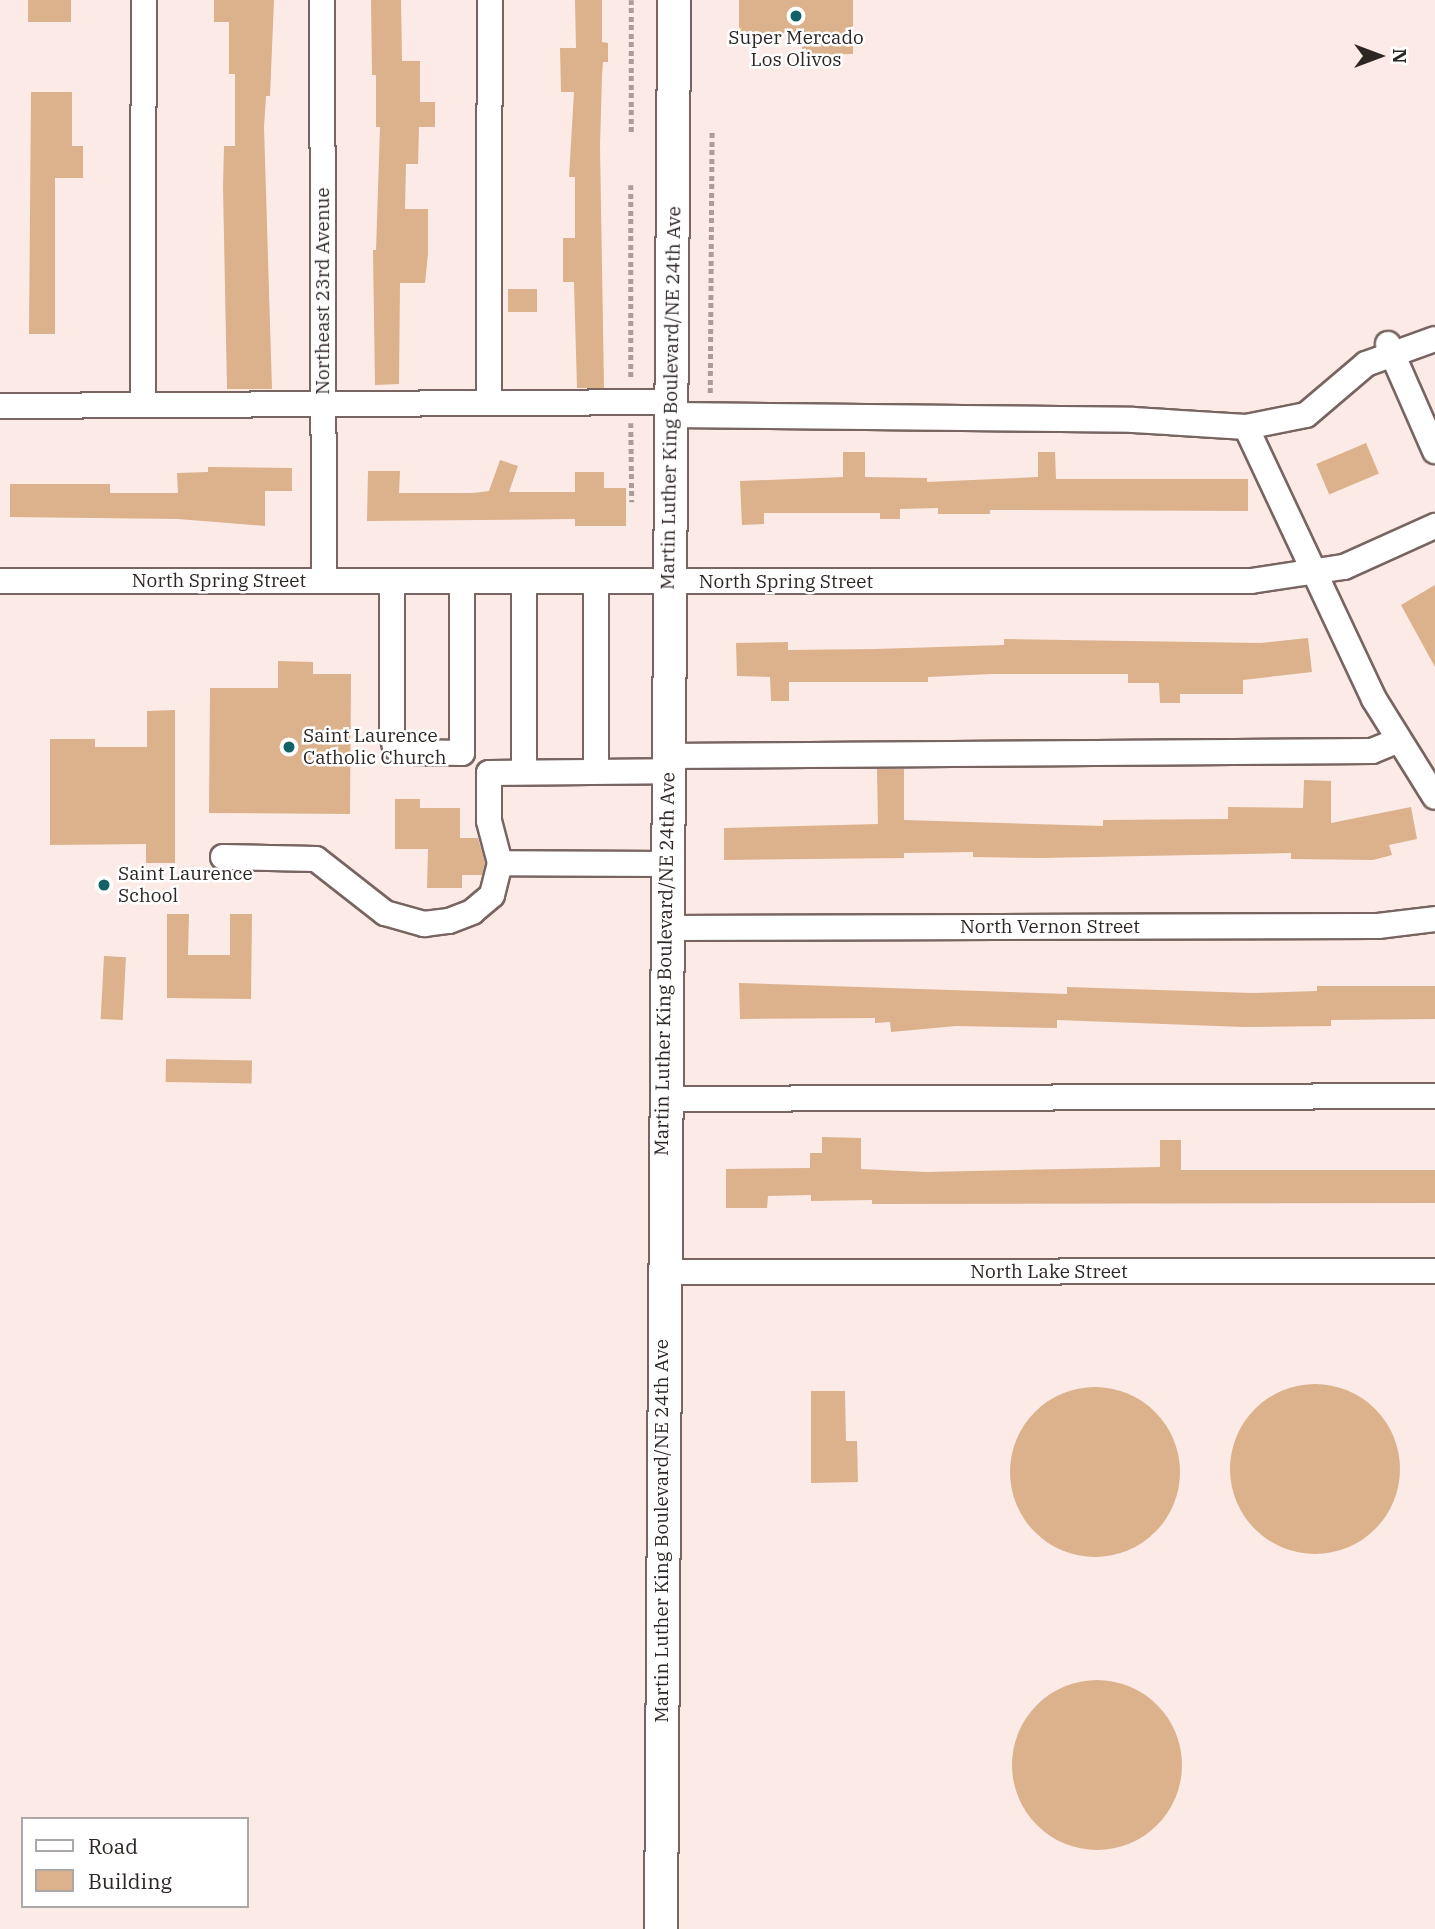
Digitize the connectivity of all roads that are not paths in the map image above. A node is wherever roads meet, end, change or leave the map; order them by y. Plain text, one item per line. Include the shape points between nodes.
1 (144, 0) edge
2 (322, 0) edge
3 (490, 0) edge
4 (674, 0) edge
5 (1435, 339) edge
6 (1390, 348) junction
7 (489, 403) junction
8 (323, 404) junction
9 (143, 405) junction
10 (0, 406) edge
11 (672, 409) junction
12 (1246, 427) junction
13 (1435, 451) edge
14 (1435, 526) edge
15 (1312, 575) junction
16 (0, 581) edge
17 (324, 581) junction
18 (392, 582) junction
19 (462, 582) junction
20 (524, 582) junction
21 (596, 582) junction
22 (669, 582) junction
23 (1397, 741) junction
24 (462, 753) junction
25 (667, 764) junction
26 (596, 771) junction
27 (524, 772) junction
28 (489, 773) junction
29 (1435, 797) edge
30 (223, 856) dead end
31 (500, 863) junction
32 (666, 864) junction
33 (1435, 919) edge
34 (665, 928) junction
35 (1435, 1096) edge
36 (664, 1099) junction
37 (1435, 1271) edge
38 (663, 1272) junction
39 (661, 1929) edge

1 - 9 street
2 - 8 street, Northeast 23rd Avenue
3 - 7 street
4 - 11 main road, Martin Luther King Boulevard/NE 24th Ave
5 - 6 street
6 - 12 street via 1306,415
6 - 13 street
7 - 8 street
7 - 11 street via 631,402
8 - 9 street
8 - 17 street, Northeast 23rd Avenue
9 - 10 street
11 - 12 street via 710,416 1133,420
11 - 22 main road, Martin Luther King Boulevard/NE 24th Ave
12 - 15 street
14 - 15 street, North Spring Street via 1367,558
15 - 22 street, North Spring Street via 1251,581
15 - 23 street
16 - 17 street, North Spring Street
17 - 18 street, North Spring Street
18 - 19 street, North Spring Street
18 - 24 street via 392,734 396,747 407,752
19 - 20 street, North Spring Street
19 - 24 street
20 - 21 street, North Spring Street
20 - 27 street
21 - 22 street, North Spring Street
21 - 26 street
22 - 25 main road, Martin Luther King Boulevard/NE 24th Ave
23 - 25 street via 1372,751
23 - 29 street
24 - 28 street
25 - 26 street
25 - 32 main road, Martin Luther King Boulevard/NE 24th Ave
26 - 27 street
27 - 28 street
28 - 31 street via 489,821
30 - 31 street via 316,859 385,913 424,923 449,921 472,912 492,895
31 - 32 street
32 - 34 main road, Martin Luther King Boulevard/NE 24th Ave
33 - 34 street, North Vernon Street via 1378,926
34 - 36 main road, Martin Luther King Boulevard/NE 24th Ave
35 - 36 street
36 - 38 main road, Martin Luther King Boulevard/NE 24th Ave
37 - 38 street, North Lake Street
38 - 39 main road, Martin Luther King Boulevard/NE 24th Ave

